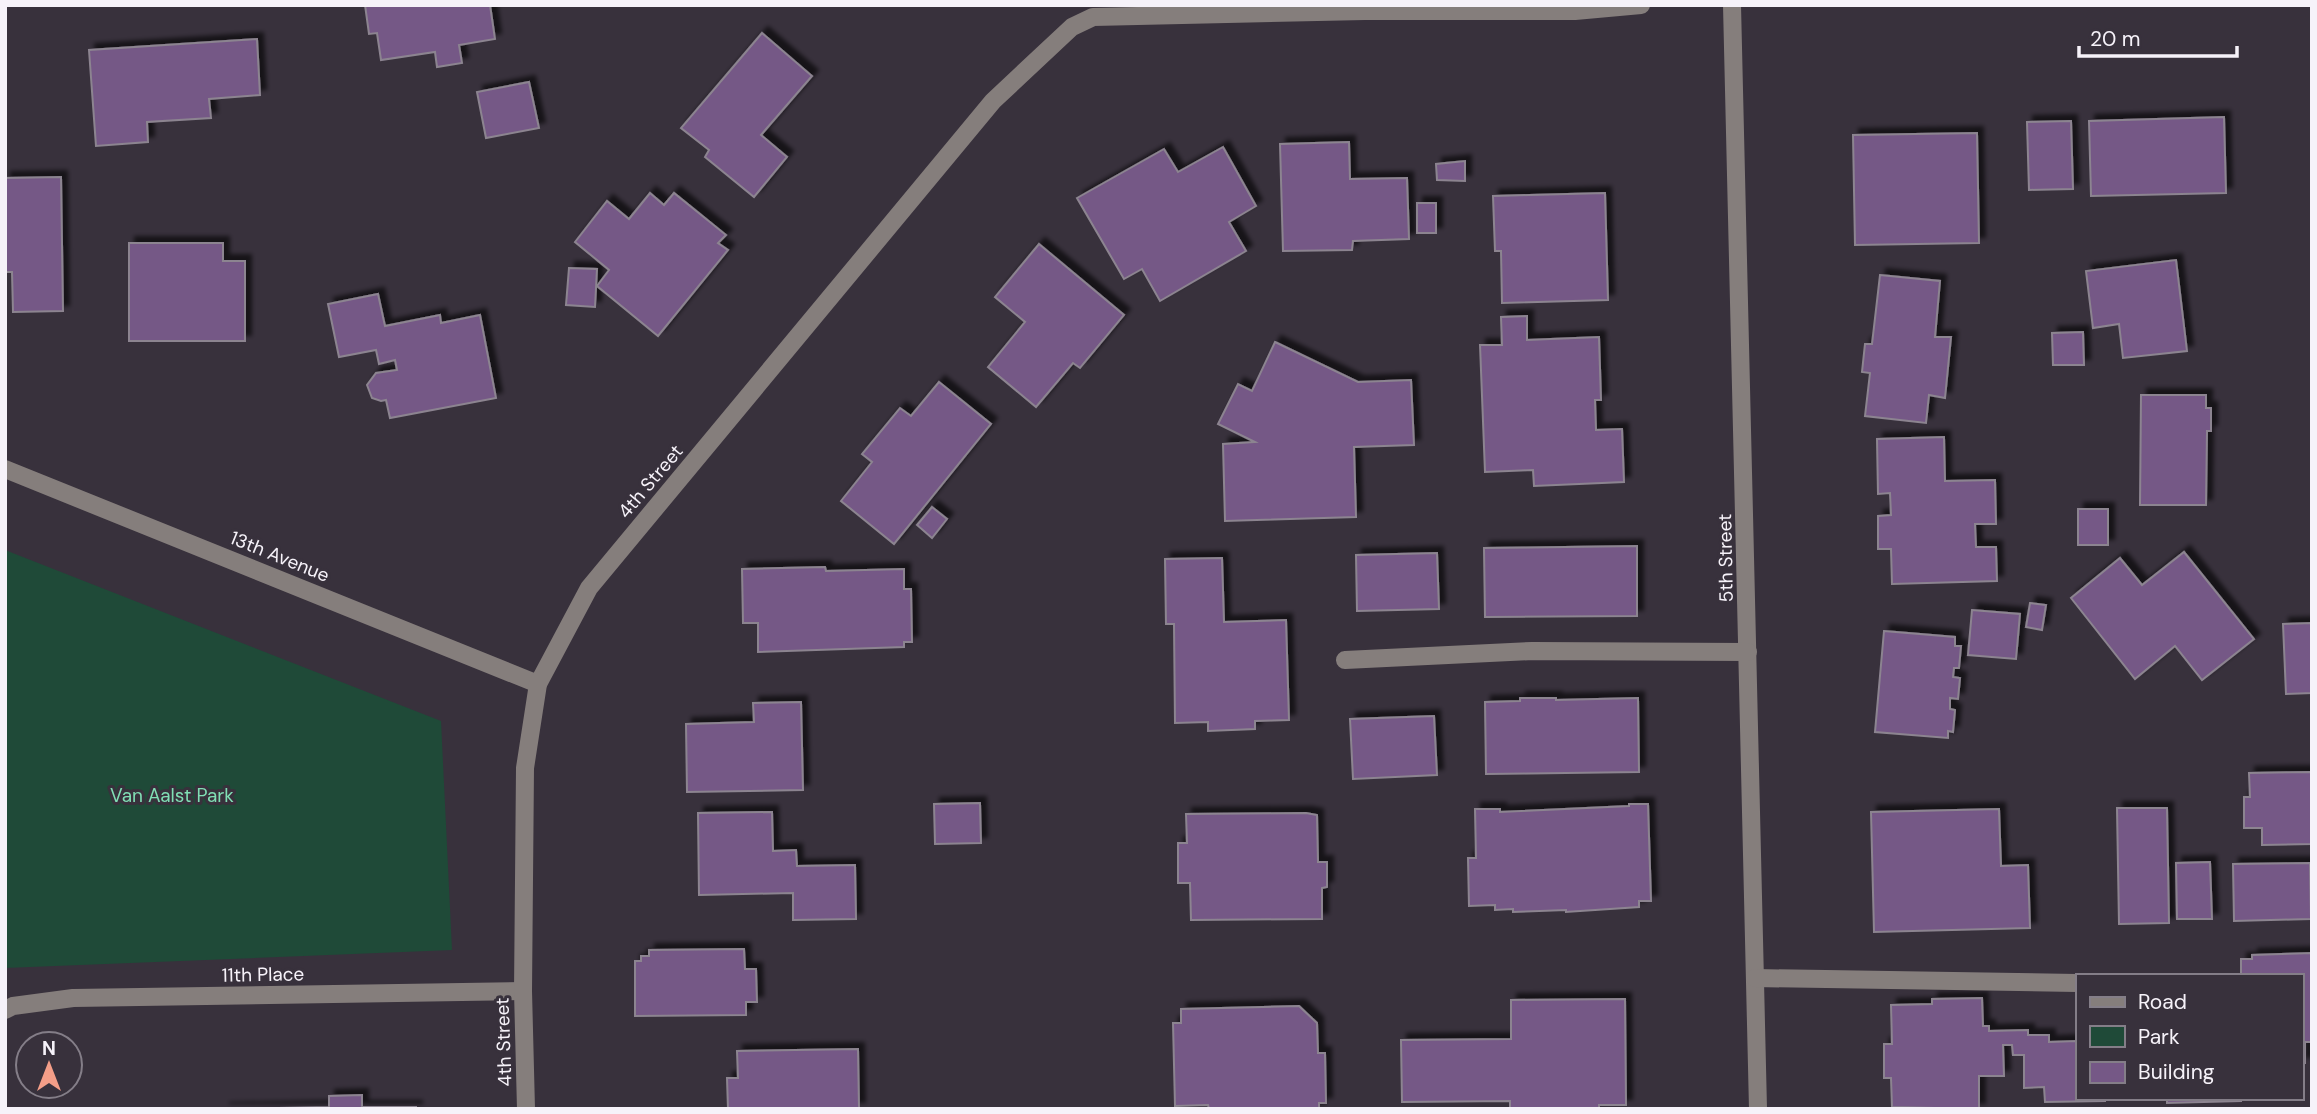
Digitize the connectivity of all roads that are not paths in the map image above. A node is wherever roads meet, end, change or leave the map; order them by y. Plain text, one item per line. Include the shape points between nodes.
1 (1641, 5) edge
2 (1732, 5) edge
3 (1365, 8) edge
4 (1093, 11) edge
5 (5, 469) edge
6 (1748, 652) junction
7 (1345, 660) dead end
8 (538, 684) junction
9 (1755, 978) junction
10 (2076, 983) edge
11 (523, 991) junction
12 (5, 1010) edge
13 (526, 1109) edge
14 (1758, 1109) edge

1 - 3 street via 1575,11
2 - 6 street, 5th Street
3 - 4 street
4 - 8 street, 4th Street via 993,101 589,588
5 - 8 street, 13th Avenue
6 - 7 street via 1532,651
6 - 9 street, 5th Street
8 - 11 street, 4th Street via 525,768
9 - 10 street
9 - 14 street, 5th Street
11 - 12 street, 11th Place via 73,998
11 - 13 street, 4th Street

